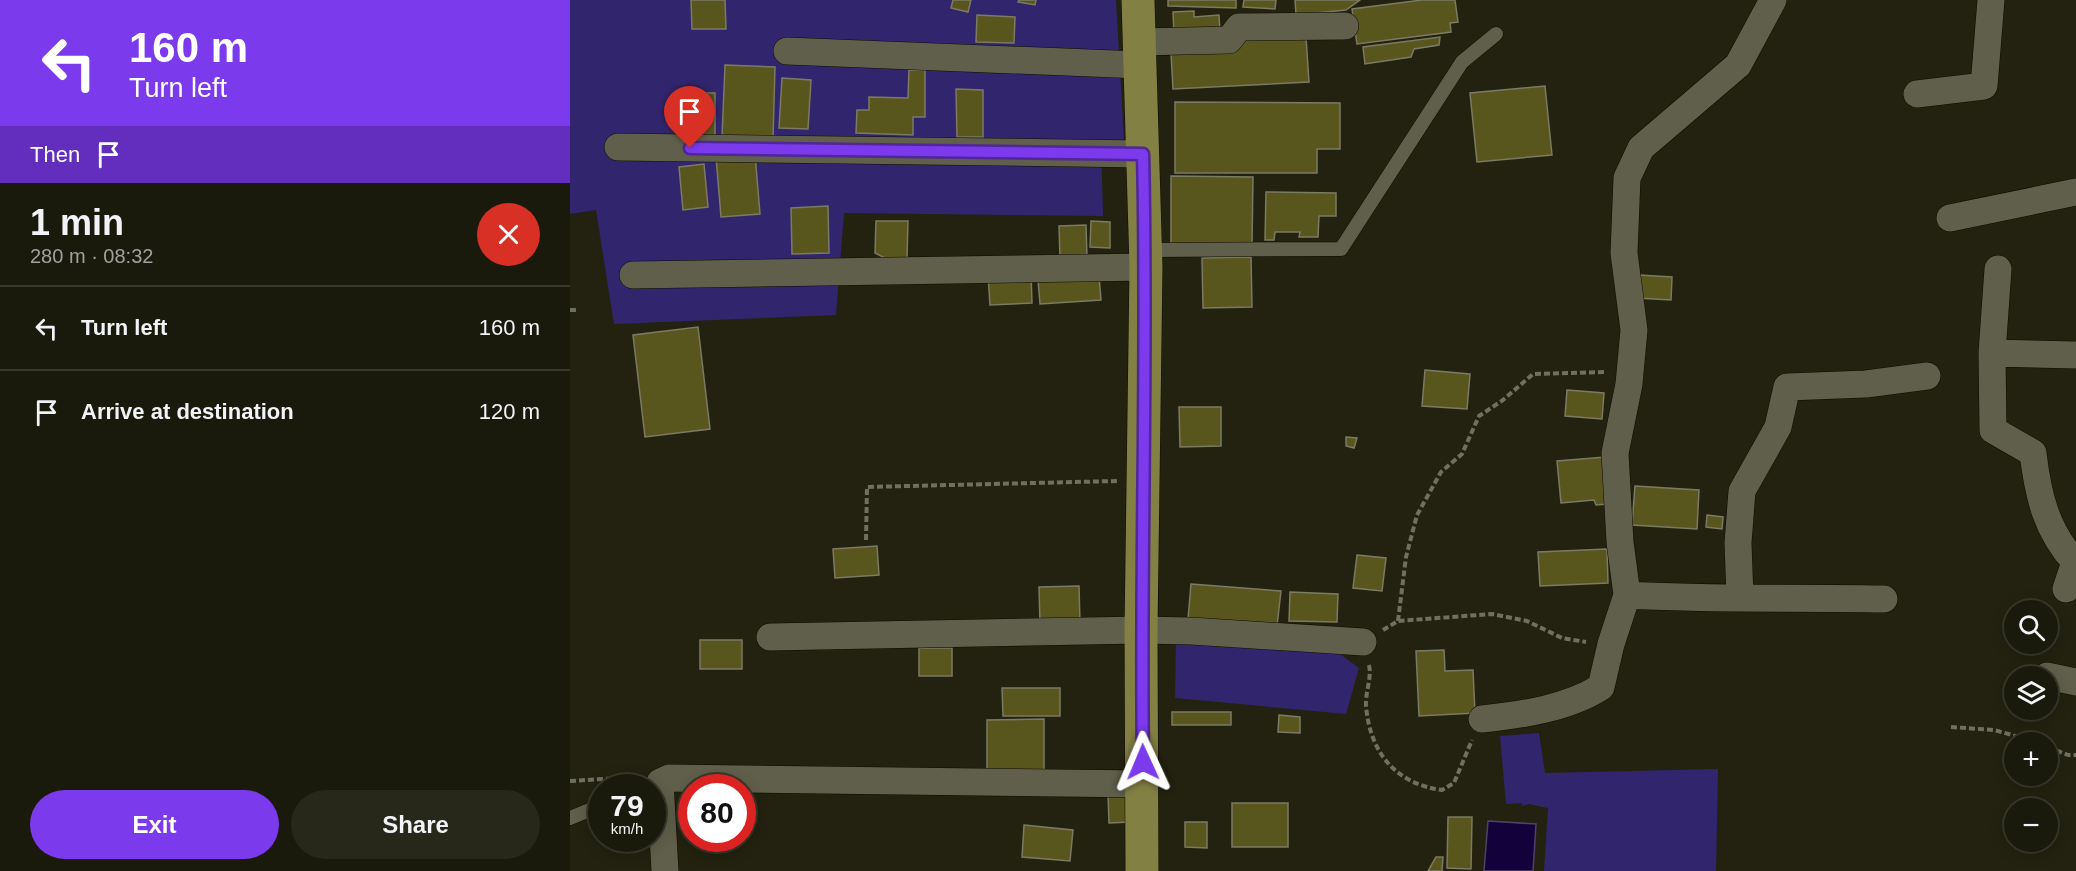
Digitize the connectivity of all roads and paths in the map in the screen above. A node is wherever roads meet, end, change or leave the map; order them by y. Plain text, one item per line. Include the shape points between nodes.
1 (1138, 0) edge
2 (1773, 0) edge
3 (1991, 0) edge
4 (1345, 26) dead end
5 (1496, 34) dead end
6 (787, 51) dead end
7 (1140, 54) junction
8 (1917, 94) dead end
9 (618, 147) dead end
10 (1143, 154) junction
11 (2076, 192) edge
12 (1950, 218) dead end
13 (1146, 258) junction
14 (1998, 269) dead end
15 (633, 275) dead end
16 (570, 310) edge
17 (576, 310) dead end
18 (1992, 353) junction
19 (2076, 356) edge
20 (1630, 375) junction
21 (1927, 376) dead end
22 (1143, 483) junction
23 (866, 540) dead end
24 (2076, 563) edge
25 (2066, 589) dead end
26 (1627, 595) junction
27 (1740, 597) junction
28 (1884, 598) dead end
29 (1398, 621) junction
30 (1141, 630) junction
31 (770, 637) dead end
32 (1363, 642) junction
33 (1611, 647) junction
34 (2058, 678) edge
35 (2076, 682) edge
36 (1482, 719) joint
37 (1951, 726) dead end
38 (2004, 733) edge
39 (2058, 751) edge
40 (2076, 755) edge
41 (588, 780) edge
42 (666, 780) edge
43 (570, 781) edge
44 (1143, 784) junction
45 (588, 811) edge
46 (570, 818) edge
47 (663, 852) edge
48 (665, 871) edge
49 (1142, 871) edge

1 - 7 highway
2 - 20 street via 1738,64 1641,148 1627,178 1624,253 1634,330
3 - 8 street via 1984,86
4 - 7 street via 1239,27 1229,40
5 - 13 lane via 1462,62 1341,249
6 - 7 street
7 - 10 highway
9 - 10 street
10 - 13 highway
11 - 12 street
13 - 15 street
13 - 22 highway
14 - 18 street
16 - 17 path
18 - 19 street
18 - 24 street via 1993,430 2032,453 2038,495 2049,526
20 - 26 street via 1616,453
20 - 29 path via 1602,371 1533,374 1479,416 1462,454 1441,472 1417,514 1406,557
21 - 27 street via 1866,384 1787,387 1778,427 1742,491 1738,543
22 - 23 path via 1116,480 867,487
22 - 30 highway
24 - 25 street
26 - 27 street
26 - 33 street
27 - 28 street
29 - 32 path
29 - 33 path via 1492,614 1527,621 1562,638
30 - 31 street
30 - 32 street
30 - 44 highway
32 - 36 path via 1370,669 1366,706 1374,742 1394,771 1420,787 1442,790 1454,783
33 - 36 street via 1602,687 1582,699
34 - 35 street
37 - 38 path
39 - 40 path
41 - 43 path
42 - 44 street
44 - 49 highway
45 - 46 lane
47 - 48 street

